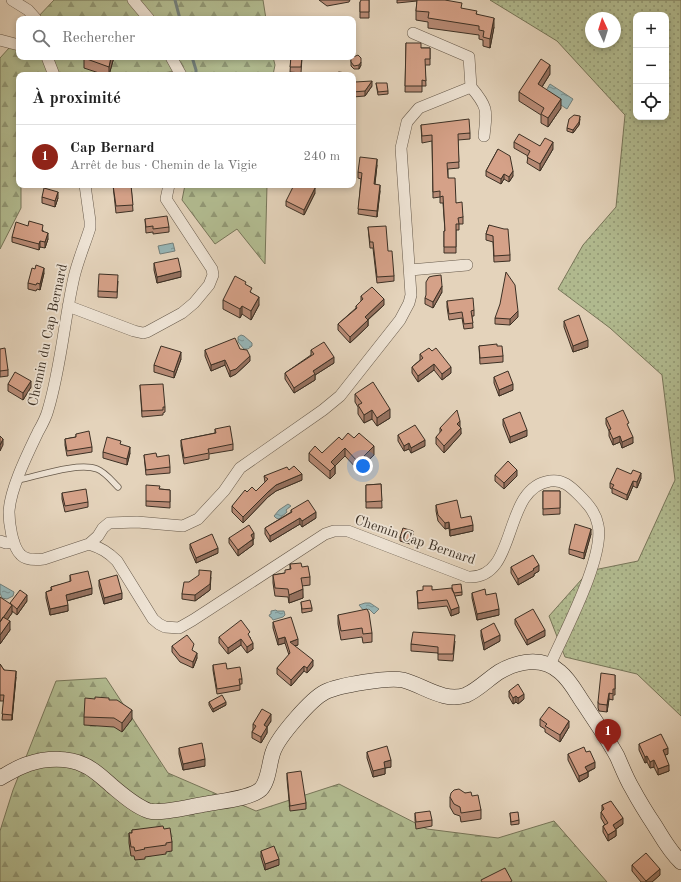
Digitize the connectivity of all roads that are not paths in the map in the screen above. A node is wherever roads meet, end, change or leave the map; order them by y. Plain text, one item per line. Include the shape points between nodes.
1 (12, 0) edge
2 (133, 0) edge
3 (33, 16) edge
4 (146, 16) edge
5 (412, 33) dead end
6 (0, 40) edge
7 (16, 44) edge
8 (48, 60) edge
9 (173, 60) edge
10 (53, 72) edge
11 (179, 72) edge
12 (471, 87) junction
13 (484, 136) dead end
14 (86, 188) edge
15 (168, 188) edge
16 (467, 266) dead end
17 (410, 270) junction
18 (68, 306) junction
19 (17, 480) junction
20 (118, 487) dead end
21 (0, 541) edge
22 (14, 542) junction
23 (89, 544) junction
24 (550, 665) junction
25 (0, 778) edge
26 (681, 862) edge

1 - 3 street
2 - 4 street
5 - 12 street via 469,57
6 - 7 street
8 - 10 street
9 - 11 street
12 - 13 street via 483,101 486,110
12 - 17 street via 419,108 407,122 400,148
14 - 18 street, Chemin du Cap Bernard via 90,228 74,275
15 - 18 street via 166,199 212,269 213,275 209,285 194,303 182,313 143,333
16 - 17 street
17 - 23 street via 411,294 406,312 340,396 240,468 224,491 198,519 183,526 137,522 109,523
18 - 19 street, Chemin du Cap Bernard via 48,412
19 - 20 lane via 88,467 102,472
19 - 22 street, Chemin du Cap Bernard via 9,511
21 - 22 street
22 - 23 street, Chemin du Cap Bernard via 20,555 28,559 44,559
23 - 24 street, Chemin Cap Bernard via 101,548 117,561 153,619 165,628 179,628 334,530 348,532 468,577 481,577 491,569 505,547 521,503 530,491 550,481 564,483 571,487 592,511 598,524 600,542 584,589
24 - 25 street via 537,661 510,666 475,690 456,697 439,694 406,681 391,679 339,687 325,692 313,700 282,737 273,751 265,783 260,790 247,796 151,812 86,766 70,759 28,764
24 - 26 street via 561,672 586,708 660,835 672,854

